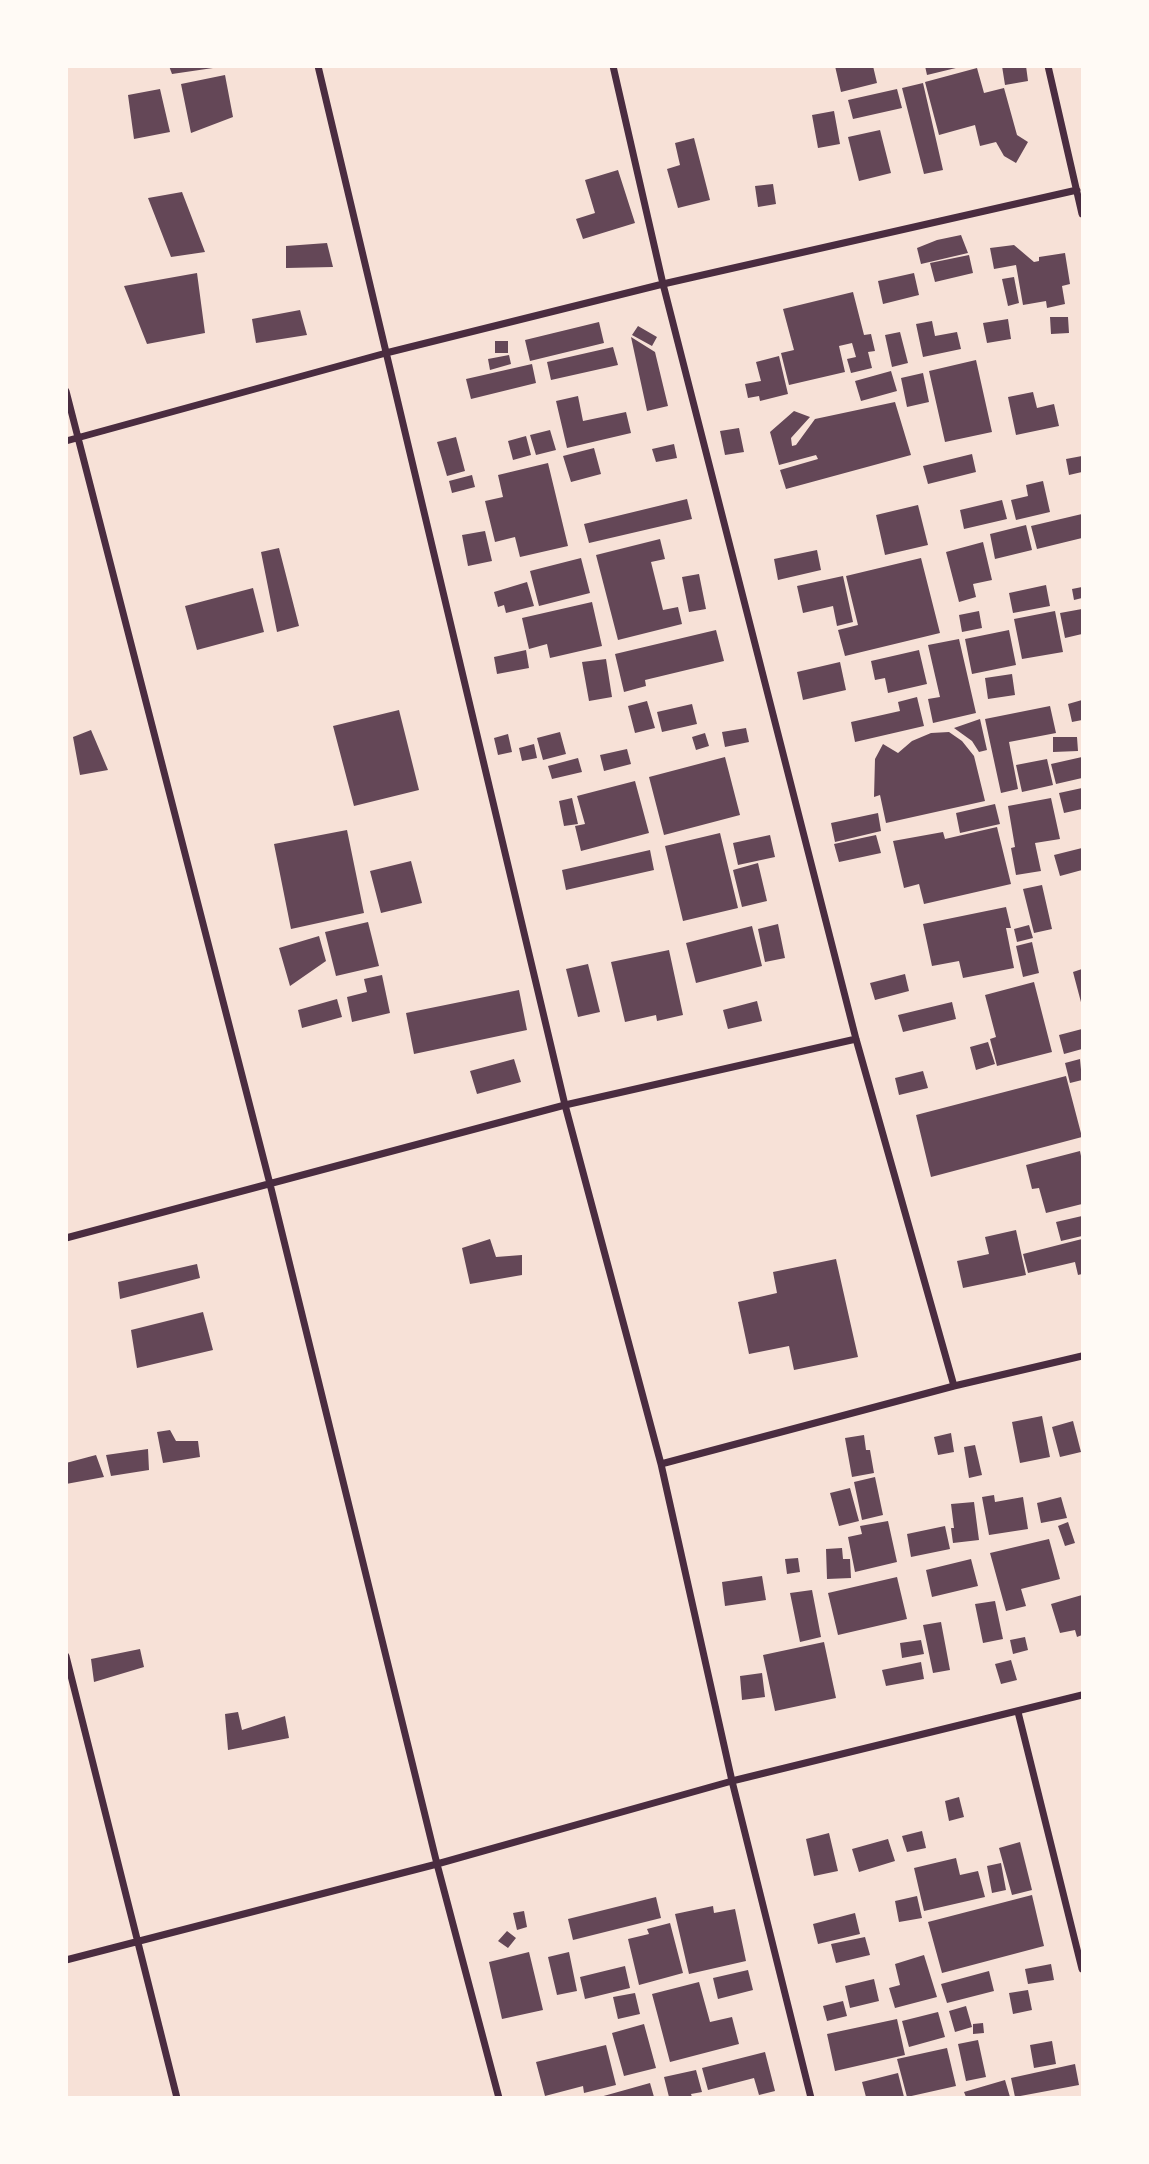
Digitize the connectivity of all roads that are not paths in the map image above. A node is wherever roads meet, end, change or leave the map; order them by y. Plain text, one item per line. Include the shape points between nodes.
1 (318, 66) edge
2 (612, 66) edge
3 (1048, 66) edge
4 (1077, 190) junction
5 (1083, 214) edge
6 (663, 284) junction
7 (386, 353) junction
8 (66, 391) edge
9 (78, 438) junction
10 (66, 441) edge
11 (856, 1039) junction
12 (565, 1105) junction
13 (270, 1184) junction
14 (66, 1238) edge
15 (1083, 1356) edge
16 (954, 1386) junction
17 (661, 1464) junction
18 (66, 1656) edge
19 (1083, 1695) edge
20 (1018, 1712) junction
21 (732, 1781) junction
22 (437, 1864) junction
23 (137, 1942) junction
24 (66, 1960) edge
25 (1083, 1969) edge
26 (177, 2098) edge
27 (499, 2098) edge
28 (811, 2098) edge

1 - 7 street
2 - 6 street
3 - 4 street
4 - 5 street
4 - 6 street
6 - 7 street
6 - 11 street
7 - 9 street
7 - 12 street
8 - 9 street
9 - 10 street
9 - 13 street
11 - 12 street
11 - 16 street
12 - 13 street
12 - 17 street
13 - 14 street
13 - 22 street
15 - 16 street
16 - 17 street
17 - 21 street
18 - 23 street
19 - 20 street
20 - 21 street
20 - 25 street
21 - 22 street
21 - 28 street
22 - 23 street
22 - 27 street
23 - 24 street
23 - 26 street

